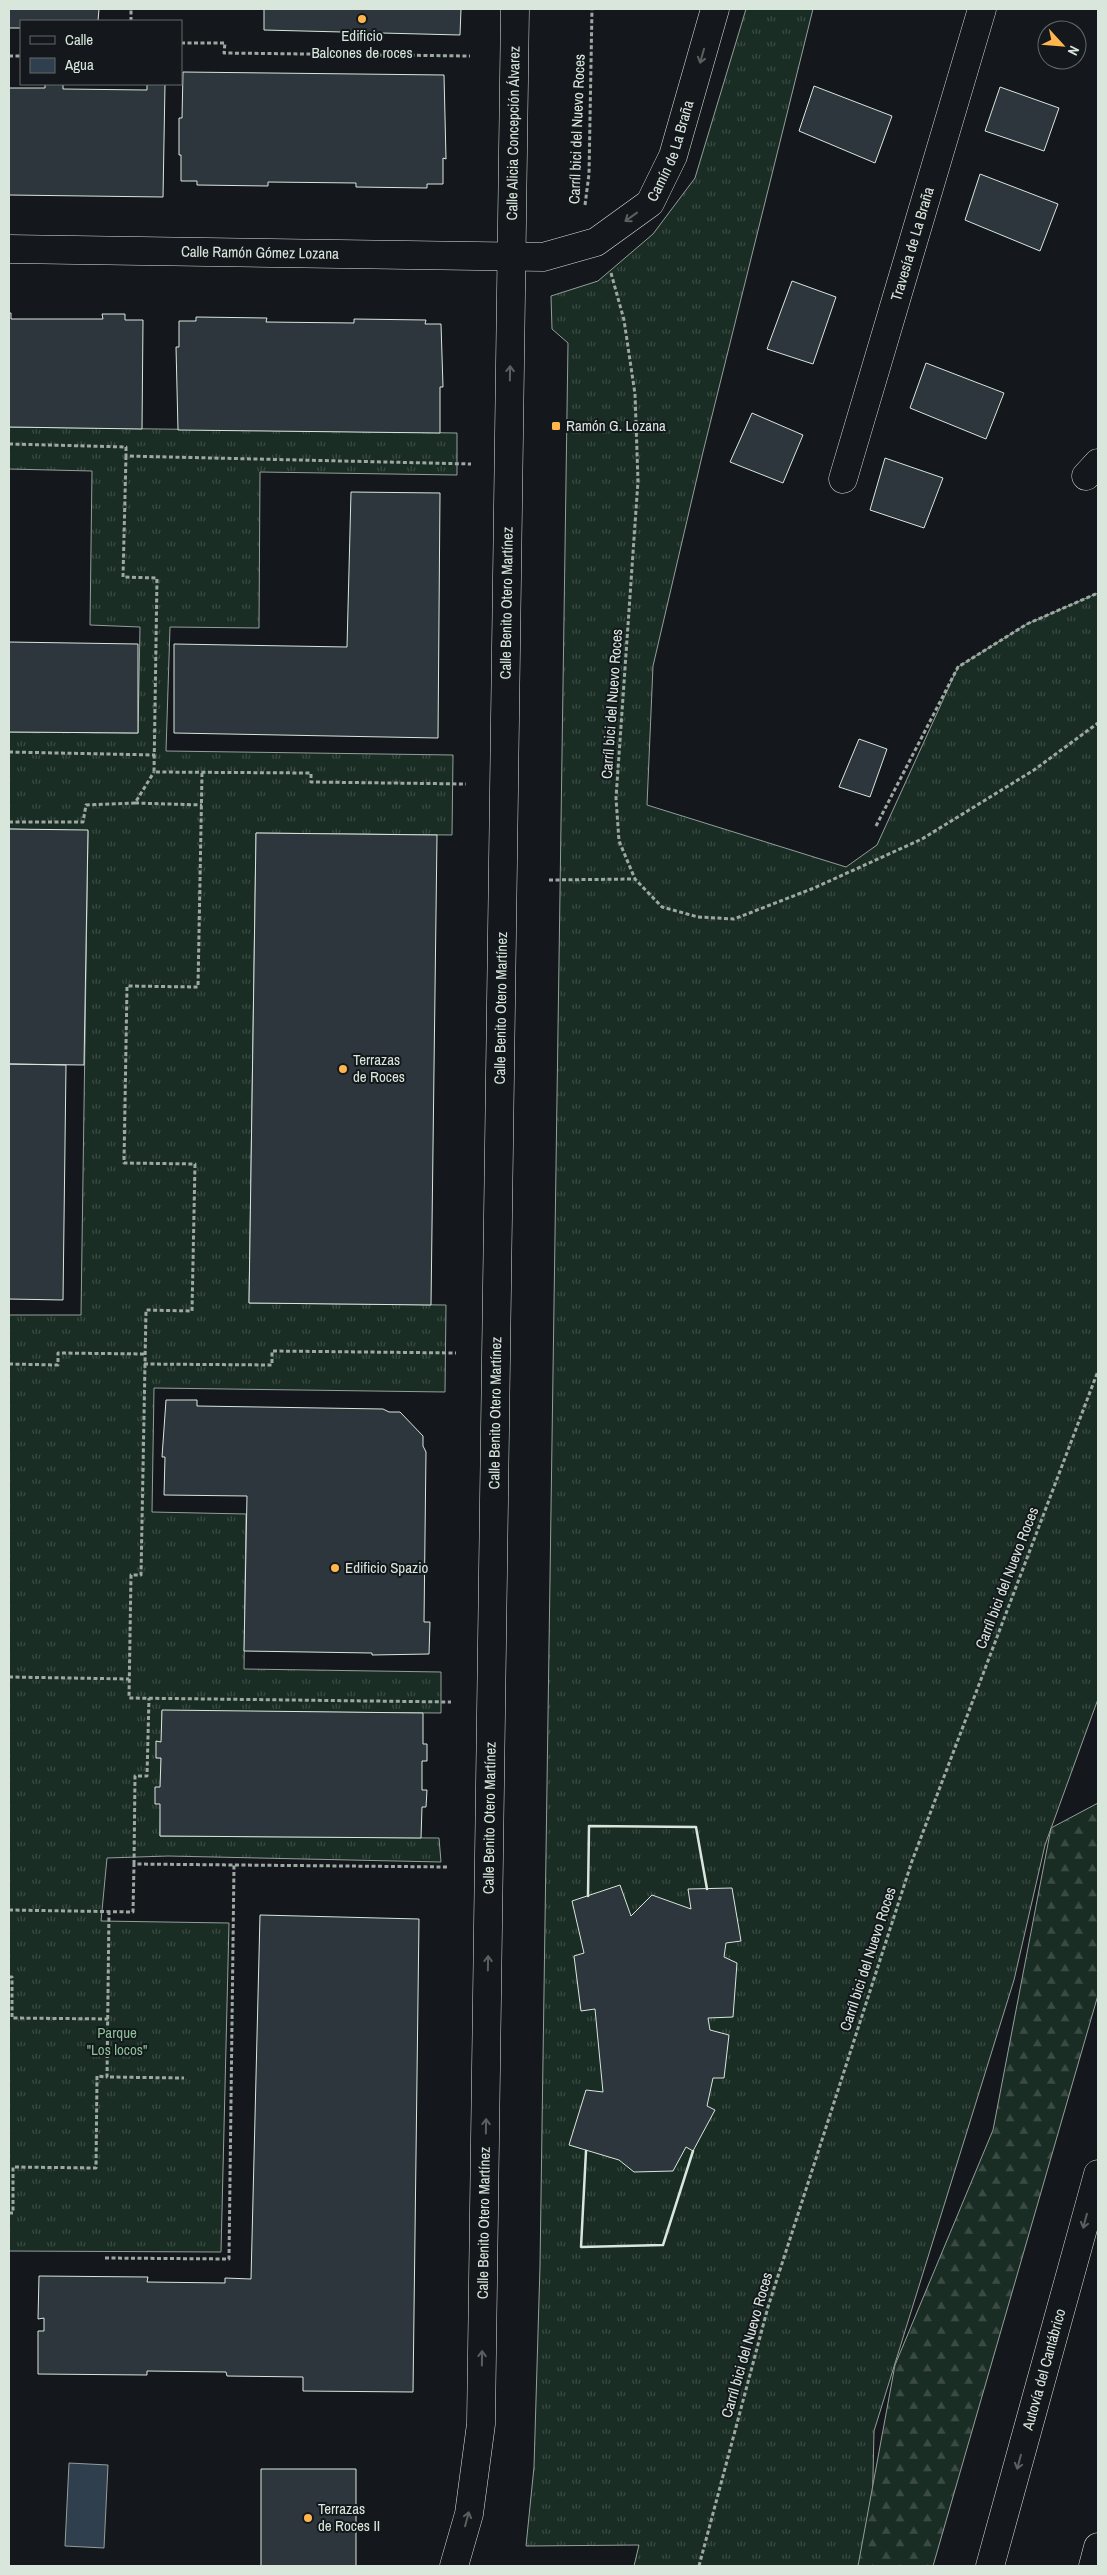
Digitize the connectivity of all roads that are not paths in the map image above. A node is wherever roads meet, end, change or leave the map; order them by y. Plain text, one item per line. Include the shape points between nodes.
1 (515, 9) edge
2 (716, 9) edge
3 (982, 9) edge
4 (9, 249) edge
5 (512, 257) junction
6 (843, 479) dead end
7 (1098, 2174) edge
8 (1098, 2547) edge
9 (454, 2566) edge
10 (990, 2566) edge
11 (1093, 2566) edge

1 - 5 main road, Calle Alicia Concepción Álvarez
2 -> 5 main road, Camín de La Braña via 673,156 650,203 596,242 543,257
3 - 6 main road, Travesía de La Braña
4 - 5 main road, Calle Ramón Gómez Lozana
9 -> 5 main road, Calle Benito Otero Martínez via 469,2514 482,2424
7 -> 10 main road, Autovía del Cantábrico
8 - 11 main road

